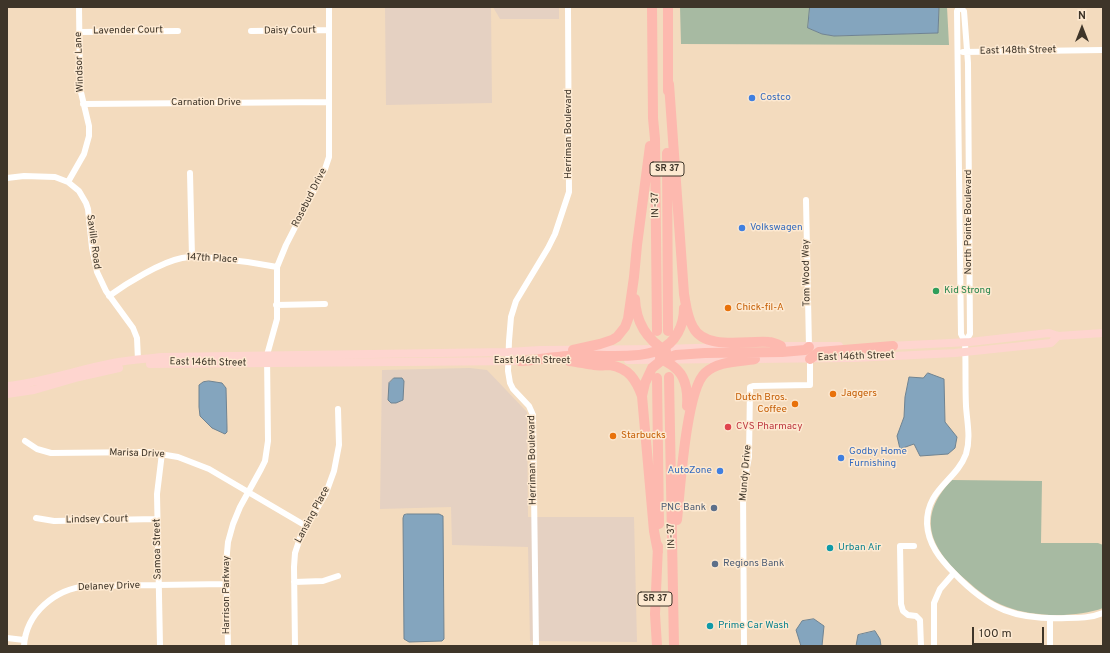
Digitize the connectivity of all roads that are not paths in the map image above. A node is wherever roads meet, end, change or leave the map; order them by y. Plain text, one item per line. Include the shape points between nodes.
1 (79, 7) edge
2 (329, 7) edge
3 (568, 7) edge
4 (652, 7) edge
5 (668, 7) edge
6 (959, 7) edge
7 (329, 30) junction
8 (178, 31) dead end
9 (251, 31) dead end
10 (79, 32) junction
11 (1103, 50) edge
12 (958, 52) junction
13 (967, 52) junction
14 (669, 84) junction
15 (329, 102) junction
16 (84, 104) junction
17 (653, 118) junction
18 (190, 173) dead end
19 (7, 178) edge
20 (68, 182) junction
21 (806, 200) dead end
22 (192, 257) junction
23 (277, 267) junction
24 (634, 277) junction
25 (684, 294) junction
26 (109, 296) junction
27 (276, 304) junction
28 (325, 304) dead end
29 (657, 331) dead end
30 (668, 331) dead end
31 (1103, 333) edge
32 (1058, 336) junction
33 (965, 342) junction
34 (781, 346) junction
35 (893, 346) junction
36 (809, 347) junction
37 (662, 349) junction
38 (573, 350) junction
39 (647, 351) junction
40 (508, 352) junction
41 (966, 352) junction
42 (676, 355) junction
43 (755, 359) junction
44 (810, 359) junction
45 (138, 360) junction
46 (267, 360) junction
47 (662, 360) junction
48 (695, 360) junction
49 (508, 361) junction
50 (520, 361) junction
51 (569, 361) junction
52 (669, 377) dead end
53 (656, 378) dead end
54 (7, 386) edge
55 (7, 394) edge
56 (642, 396) junction
57 (338, 409) dead end
58 (686, 434) junction
59 (25, 441) dead end
60 (162, 453) junction
61 (248, 492) junction
62 (36, 518) dead end
63 (157, 519) junction
64 (306, 526) junction
65 (914, 546) dead end
66 (658, 552) junction
67 (673, 554) junction
68 (954, 573) junction
69 (338, 576) dead end
70 (294, 582) junction
71 (226, 584) junction
72 (159, 585) junction
73 (1103, 614) edge
74 (1050, 619) junction
75 (7, 638) edge
76 (24, 643) edge
77 (160, 646) edge
78 (228, 646) edge
79 (295, 646) edge
80 (536, 646) edge
81 (657, 646) edge
82 (674, 646) edge
83 (744, 646) edge
84 (921, 646) edge
85 (934, 646) edge
86 (1050, 646) edge

1 - 10 street, Windsor Lane
2 - 7 street, Rosebud Drive
3 - 40 street, Herriman Boulevard via 569,192 555,234 543,259 516,300
4 - 17 highway, IN-37 / SR 37
5 - 14 highway, IN-37 / SR 37
6 - 12 street, North Pointe Boulevard
6 - 13 street, North Pointe Boulevard via 964,11
7 - 9 street, Daisy Court
7 - 15 street, Rosebud Drive
8 - 10 street, Lavender Court
10 - 16 street, Windsor Lane via 80,88
11 - 13 street, East 148th Street
12 - 13 street, East 148th Street
12 - 33 street, North Pointe Boulevard via 961,334
13 - 33 street, North Pointe Boulevard via 970,334
14 - 25 highway
14 - 30 highway, IN-37 / SR 37
15 - 16 street, Carnation Drive
15 - 23 street, Rosebud Drive via 328,162
16 - 20 street, Windsor Lane via 89,140
17 - 24 highway
17 - 29 highway, IN-37 / SR 37
18 - 22 street
19 - 20 street, Saville Road via 48,175
20 - 26 street, Saville Road via 79,191 86,203 94,264
21 - 36 street, Tom Wood Way
22 - 23 street, 147th Place
22 - 26 street, 147th Place via 164,264 127,283
23 - 27 street, Rosebud Drive
24 - 37 highway via 635,308 640,324 650,339
24 - 38 highway via 628,319 617,337
25 - 34 highway via 692,327 704,338 712,342 770,342
25 - 37 highway via 682,325
26 - 45 street, Saville Road via 133,328
27 - 28 street
27 - 46 street, Rosebud Drive via 276,326 268,348
31 - 32 main road, East 146th Street
32 - 33 main road, East 146th Street via 1049,332
32 - 41 main road, East 146th Street via 1051,343
33 - 35 main road, East 146th Street
33 - 41 street
34 - 36 main road, East 146th Street
34 - 37 main road, East 146th Street
35 - 36 main road, East 146th Street
35 - 44 highway via 819,352
36 - 42 highway via 805,350 782,352
37 - 39 highway
37 - 42 highway
38 - 39 main road, East 146th Street
38 - 40 main road, East 146th Street
39 - 47 highway
39 - 50 highway via 643,354 568,356
40 - 46 main road, East 146th Street
40 - 49 street, Herriman Boulevard
41 - 44 main road, East 146th Street
41 - 68 street via 968,446 962,462 935,495 927,518 933,546
42 - 47 highway
42 - 48 highway
43 - 44 main road, East 146th Street
43 - 48 main road, East 146th Street
43 - 58 highway via 720,365 702,376 696,386
44 - 83 street, Mundy Drive via 810,385 750,387 749,457 743,488
45 - 46 main road, East 146th Street via 162,357
45 - 54 main road, East 146th Street
46 - 49 main road, East 146th Street
46 - 55 main road, East 146th Street via 140,364 34,390
46 - 61 street, Harrison Parkway via 268,446 262,469
47 - 48 main road, East 146th Street
47 - 51 main road, East 146th Street
47 - 56 highway via 647,376
47 - 58 highway via 679,371 686,388
49 - 50 main road, East 146th Street
49 - 80 street, Herriman Boulevard via 510,383 529,406 533,415
50 - 51 main road, East 146th Street
51 - 56 highway via 621,368 632,376
52 - 67 highway, IN-37 / SR 37
53 - 66 highway, IN-37 / SR 37
56 - 66 highway
57 - 64 street, Lansing Place via 339,445 334,471 326,493
58 - 67 highway
59 - 60 street, Marisa Drive via 37,449 51,453
60 - 61 street, Marisa Drive via 194,462
60 - 63 street, Samoa Street
61 - 64 street, Marisa Drive
61 - 71 street, Harrison Parkway via 230,532 226,553
62 - 63 street, Lindsey Court via 54,521
63 - 72 street, Samoa Street
64 - 70 street, Lansing Place via 295,553
65 - 84 street via 900,546 901,604 903,611 920,620
66 - 81 highway, IN-37 / SR 37 via 655,614
67 - 82 highway, IN-37 / SR 37
68 - 74 street via 975,592 1001,609 1028,617
68 - 85 street via 940,589 934,604
69 - 70 street via 324,581
70 - 79 street, Lansing Place
71 - 72 street, Delaney Drive
71 - 78 street, Harrison Parkway
72 - 76 street, Delaney Drive via 87,586 64,591 52,597 39,609 29,624
72 - 77 street, Samoa Street
73 - 74 street
74 - 86 street
75 - 76 street

